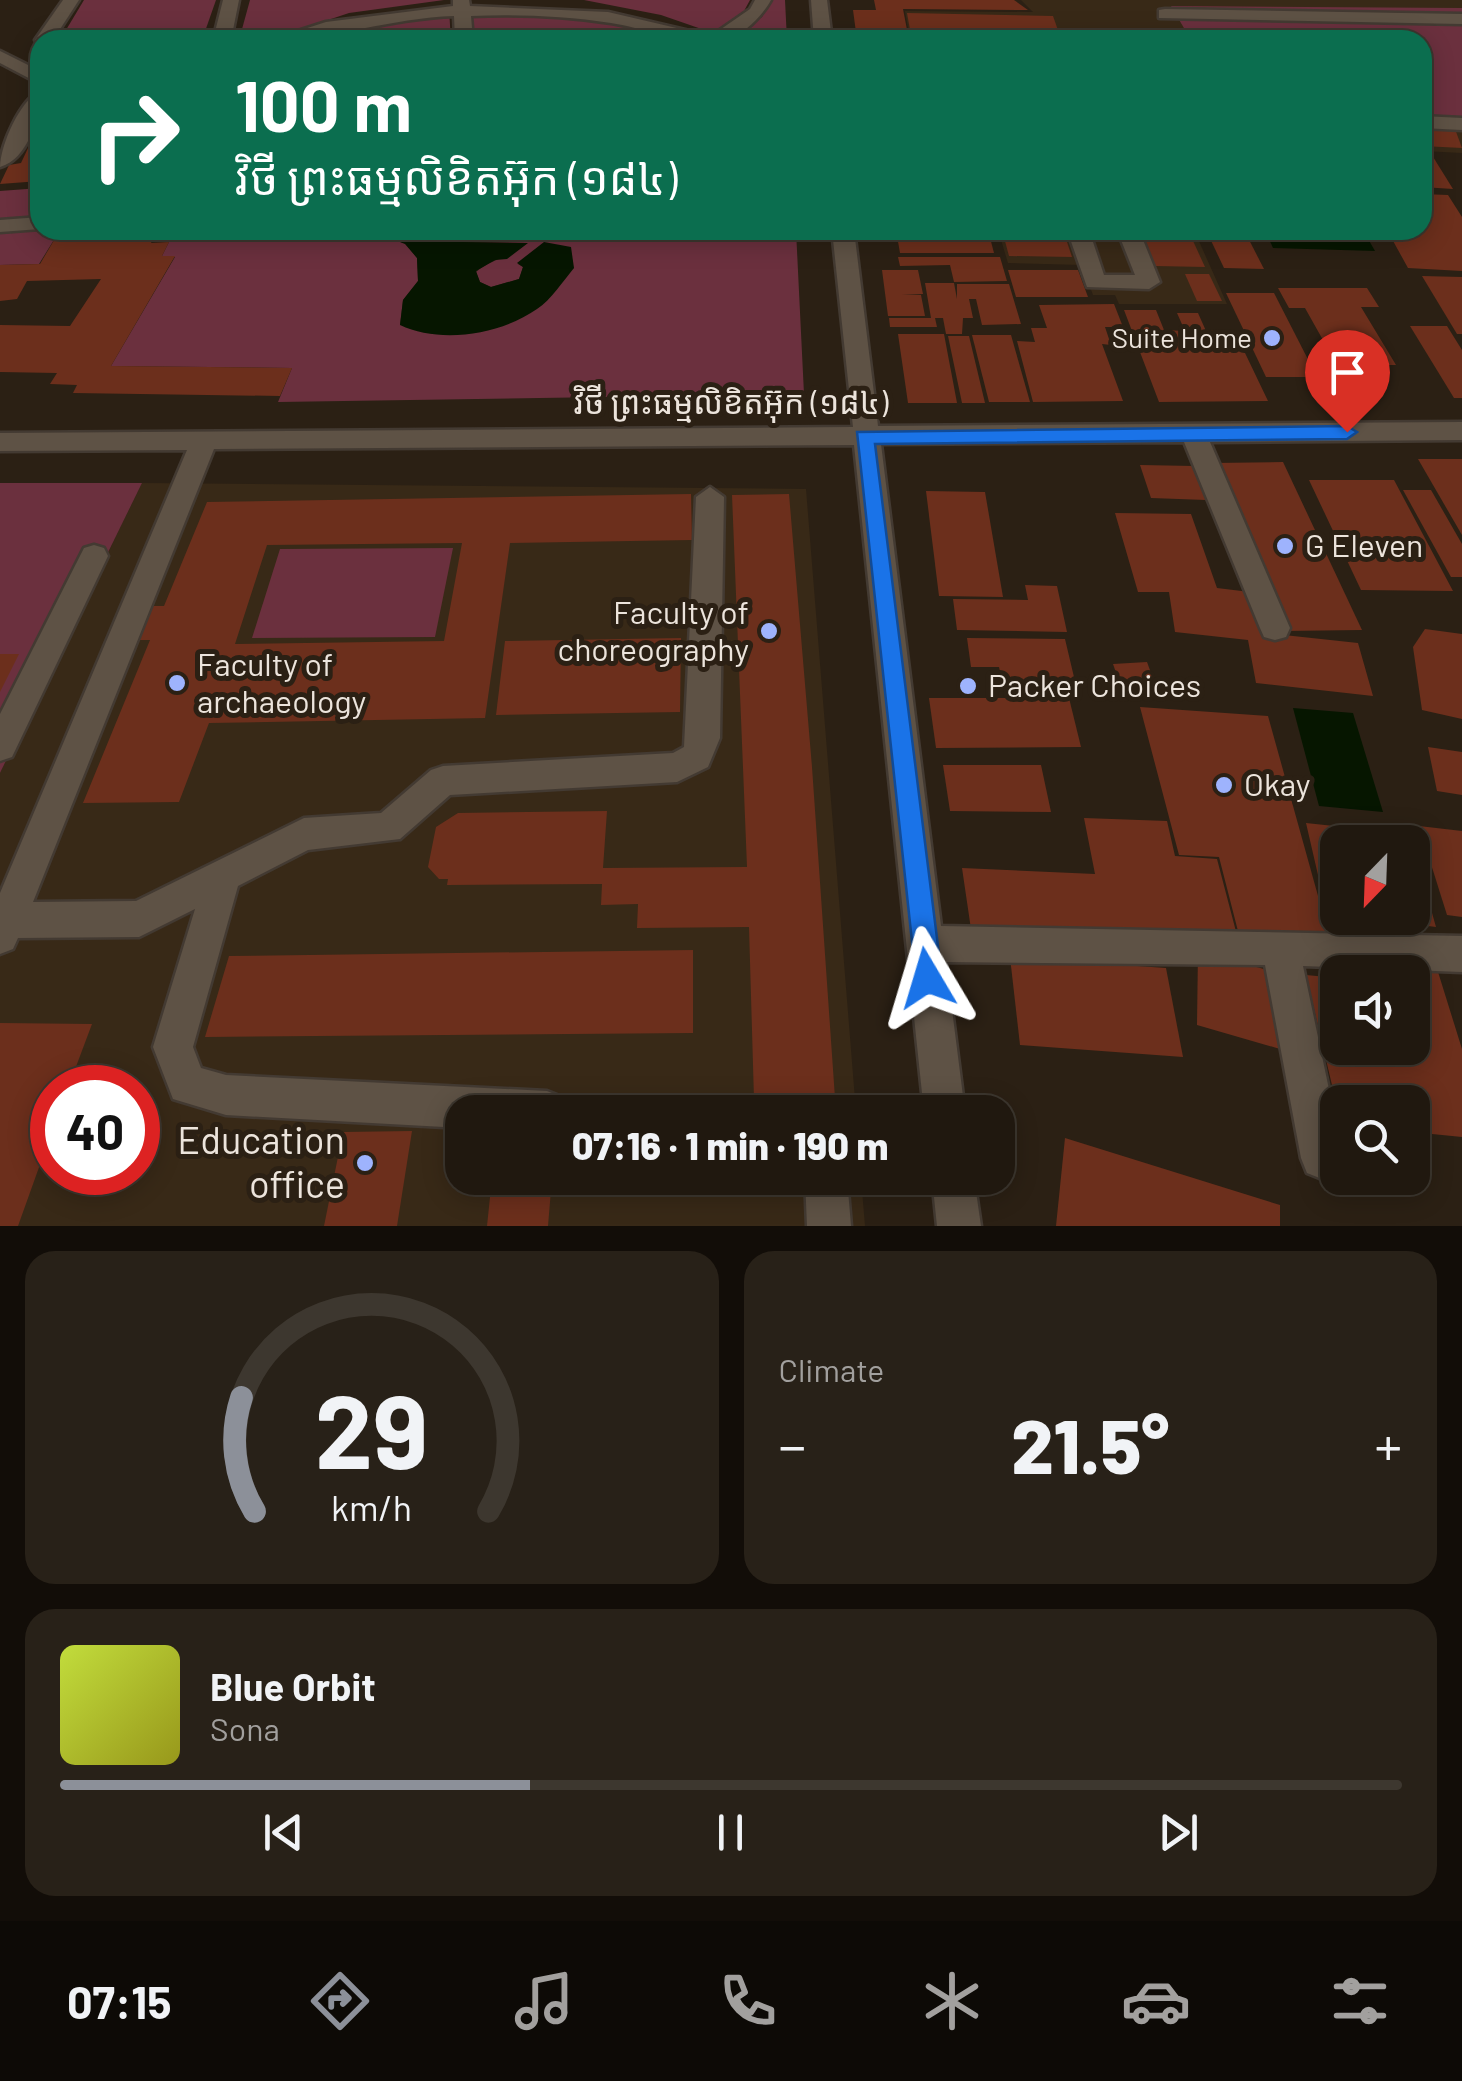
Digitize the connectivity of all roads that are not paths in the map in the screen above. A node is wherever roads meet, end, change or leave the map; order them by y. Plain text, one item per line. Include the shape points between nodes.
1 (72, 0) edge
2 (231, 0) edge
3 (763, 0) edge
4 (818, 0) edge
5 (461, 2) edge
6 (1160, 7) edge
7 (1462, 19) edge
8 (38, 30) edge
9 (224, 30) edge
10 (311, 30) edge
11 (463, 30) edge
12 (676, 30) edge
13 (730, 30) edge
14 (822, 30) edge
15 (1173, 30) edge
16 (30, 115) edge
17 (1432, 122) edge
18 (1462, 124) edge
19 (0, 161) edge
20 (30, 224) edge
21 (0, 226) edge
22 (844, 240) edge
23 (1081, 240) edge
24 (1132, 240) edge
25 (1462, 431) edge
26 (1194, 434) junction
27 (864, 437) junction
28 (204, 441) junction
29 (0, 442) edge
30 (710, 497) dead end
31 (94, 556) dead end
32 (1274, 628) dead end
33 (0, 747) edge
34 (222, 880) junction
35 (3, 928) edge
36 (923, 944) junction
37 (1280, 947) junction
38 (1462, 954) edge
39 (942, 1095) edge
40 (445, 1106) edge
41 (1320, 1148) edge
42 (827, 1195) edge
43 (955, 1195) edge
44 (829, 1226) edge
45 (959, 1226) edge

1 - 8 street
2 - 9 street
3 - 13 street
4 - 14 street
5 - 10 street via 361,14
5 - 11 street
5 - 12 street via 556,4
6 - 7 street
6 - 15 street
16 - 19 street
17 - 18 street
20 - 21 street
22 - 27 street
23 - 24 street via 1095,282 1148,282
25 - 26 street, វិថី ព្រះធម្មលិខិតអ៊ុក (១៨៤)
26 - 27 street, វិថី ព្រះធម្មលិខិតអ៊ុក (១៨៤)
26 - 32 street
27 - 28 street, វិថី ព្រះធម្មលិខិតអ៊ុក (១៨៤)
27 - 36 street
28 - 29 street, វិថី ព្រះធម្មលិខិតអ៊ុក (១៨៤)
28 - 35 street
30 - 34 street via 704,738 696,757 677,766 444,781 388,828 304,834
31 - 33 street
34 - 35 street via 139,919
34 - 40 street via 173,1047 186,1084 226,1094
36 - 37 street
36 - 39 street
37 - 38 street
37 - 41 street
42 - 44 street
43 - 45 street

